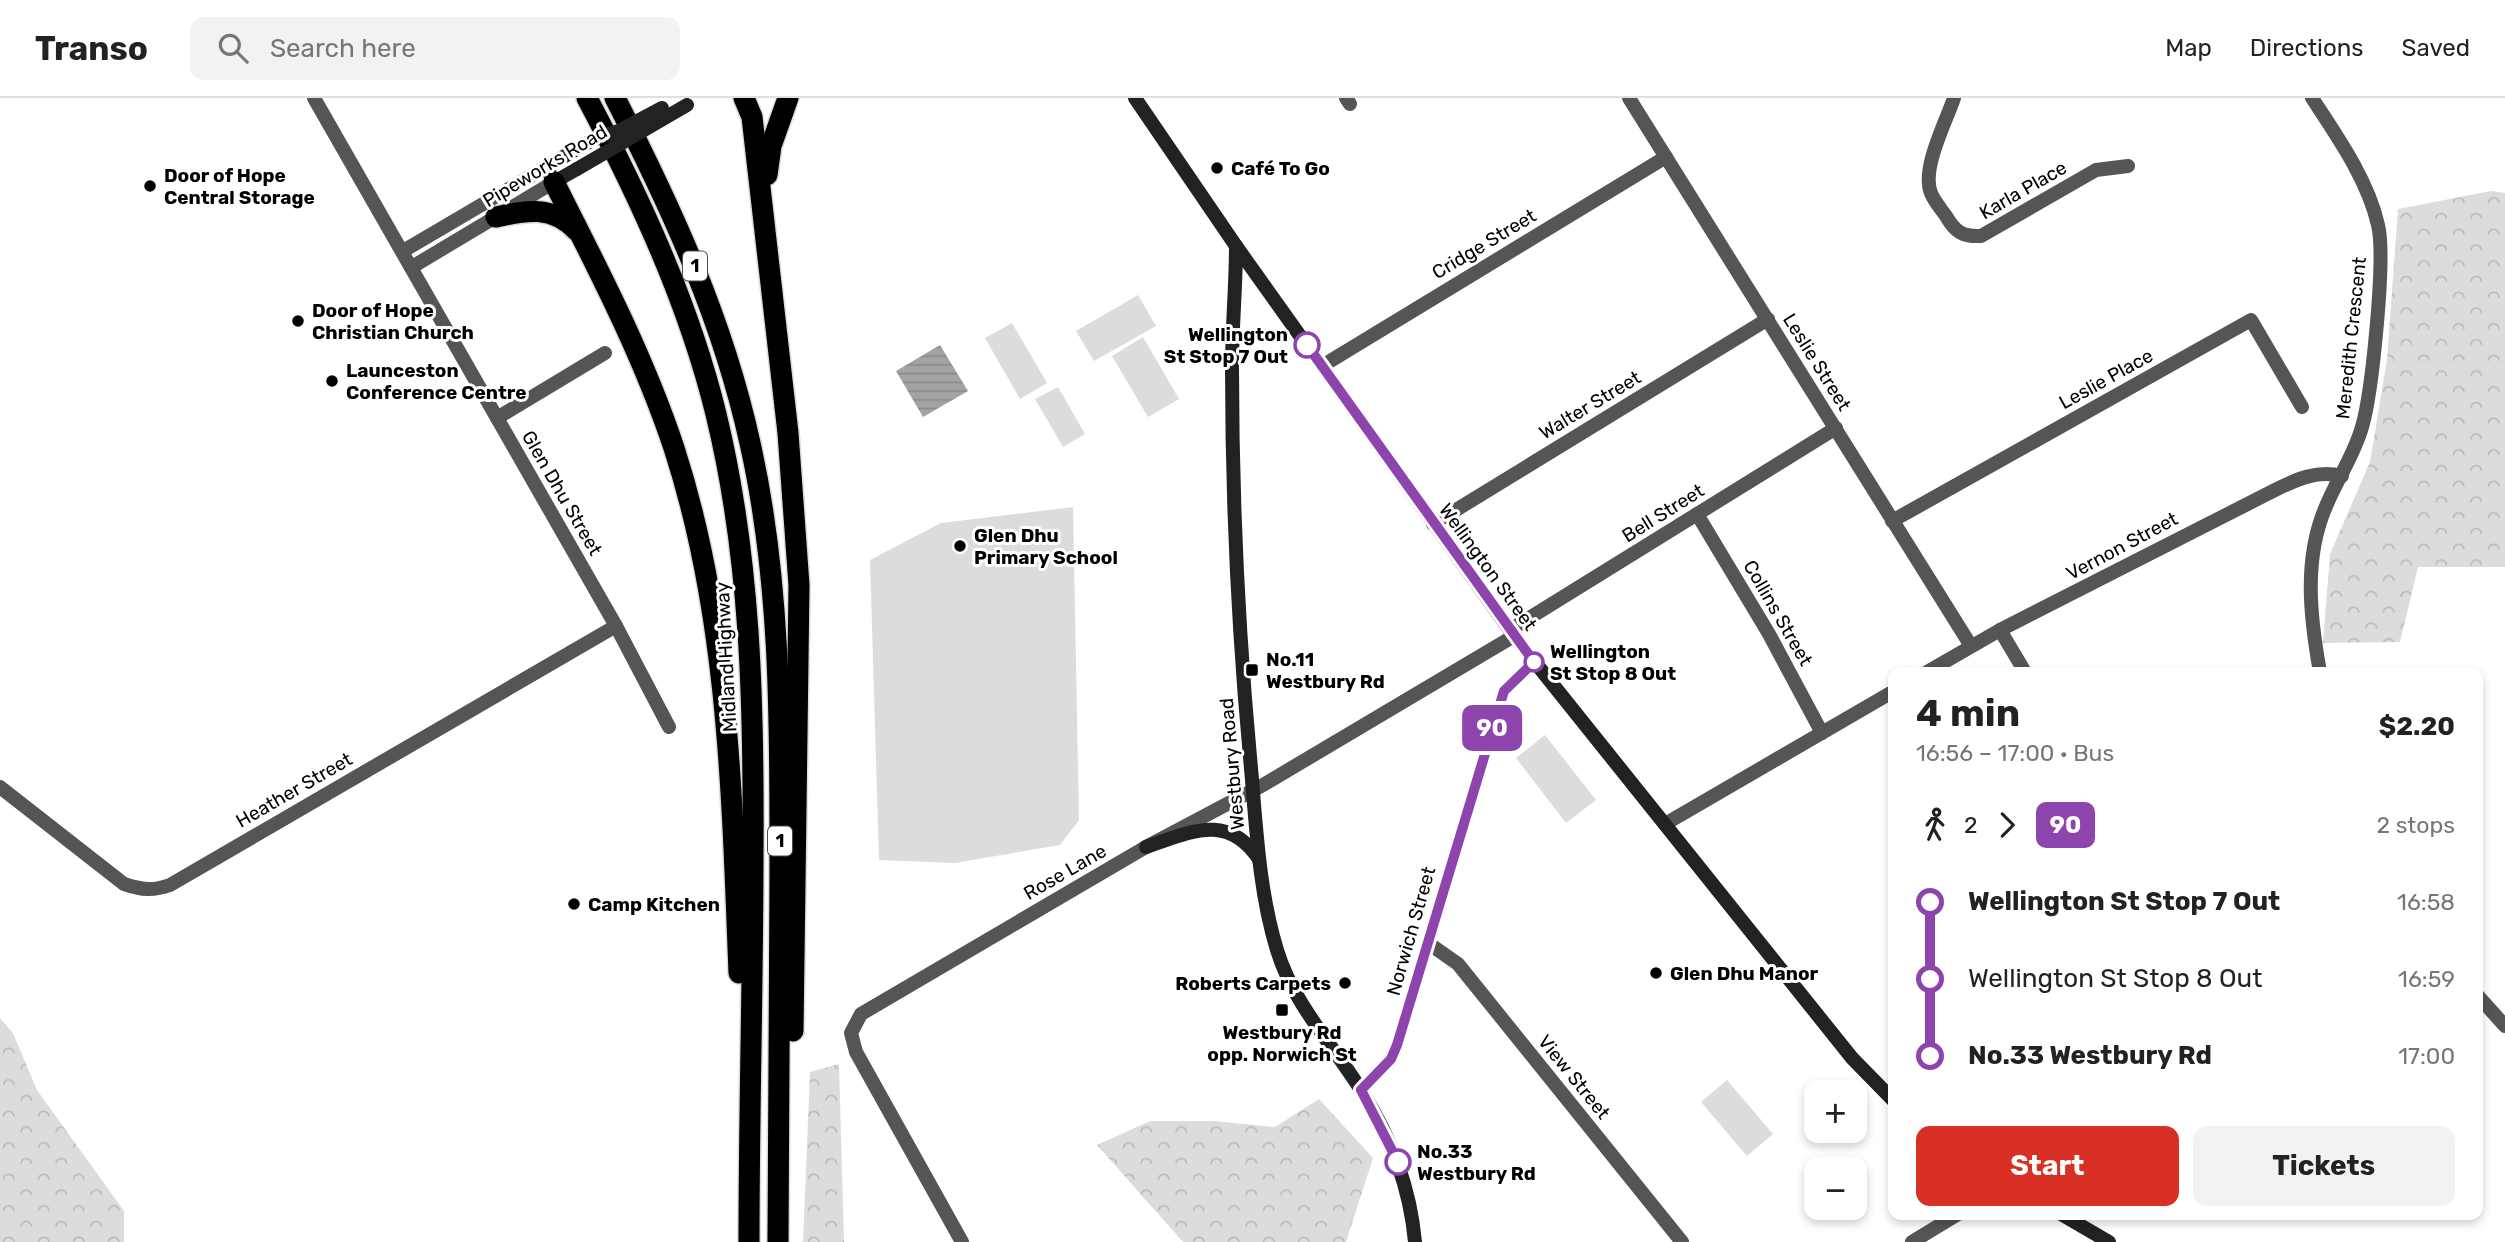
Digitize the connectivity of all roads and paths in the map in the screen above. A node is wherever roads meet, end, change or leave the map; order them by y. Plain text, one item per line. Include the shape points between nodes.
1 (587, 98) edge
2 (615, 98) edge
3 (664, 98) edge
4 (744, 98) edge
5 (788, 98) edge
6 (1135, 98) edge
7 (1629, 98) edge
8 (1954, 98) edge
9 (2312, 98) edge
10 (320, 100) edge
11 (688, 100) edge
12 (594, 139) junction
13 (1666, 157) junction
14 (2127, 166) dead end
15 (550, 175) junction
16 (496, 217) junction
17 (766, 223) junction
18 (583, 238) junction
19 (1236, 246) junction
20 (403, 251) junction
21 (412, 267) junction
22 (1768, 319) junction
23 (605, 353) dead end
24 (1322, 366) junction
25 (2302, 407) dead end
26 (497, 418) junction
27 (1836, 428) junction
28 (2342, 476) junction
29 (1698, 514) junction
30 (1892, 521) junction
31 (1433, 524) junction
32 (615, 626) junction
33 (2000, 630) junction
34 (1512, 633) junction
35 (1971, 646) junction
36 (1534, 662) junction
37 (1935, 667) edge
38 (2022, 667) edge
39 (2319, 667) edge
40 (1888, 694) edge
41 (669, 727) dead end
42 (1822, 733) junction
43 (0, 787) edge
44 (1253, 790) junction
45 (1665, 824) junction
46 (1146, 847) junction
47 (1260, 860) junction
48 (1428, 943) junction
49 (2483, 1002) edge
50 (2505, 1026) edge
51 (1361, 1090) junction
52 (1888, 1095) edge
53 (749, 1149) junction
54 (1948, 1220) edge
55 (2071, 1220) edge
56 (778, 1235) edge
57 (749, 1242) edge
58 (962, 1242) edge
59 (1415, 1242) edge
60 (1682, 1242) edge
61 (1912, 1242) edge
62 (2109, 1242) edge

1 - 53 highway, Midland Highway / 1 via 670,275 716,412 736,513 753,711
2 - 56 highway, 1 via 682,234 720,332 750,443 767,541 780,757
3 - 12 main road, Pipeworks Road, bridge
4 - 17 highway via 752,117
5 - 17 highway via 771,146
6 - 19 main road, Wellington Street
7 - 13 street, Leslie Street
8 - 14 street, Karla Place via 1931,162 1929,181 1952,226 1967,237 1981,236 2096,170
9 - 28 street, Meredith Crescent via 2340,139 2375,213 2381,241 2363,424
10 - 20 street, Glen Dhu Street
11 - 12 main road, bridge
11 - 15 main road, Pipeworks Road, bridge via 577,169
12 - 15 main road, Pipeworks Road via 568,155
13 - 22 street, Leslie Street
13 - 24 street, Cridge Street
15 - 16 street, Pipeworks Road
15 - 18 highway
15 - 20 street, Pipeworks Road
16 - 18 highway via 544,211 562,219
16 - 21 street, Pipeworks Road
17 - 56 highway via 789,433 800,631 793,1027
18 - 53 highway via 658,401 690,502 709,590 725,717
19 - 24 main road, Wellington Street
19 - 44 main road, Westbury Road via 1233,506
20 - 21 street, Glen Dhu Street
21 - 26 street, Glen Dhu Street
22 - 27 street, Leslie Street
22 - 31 street, Walter Street
23 - 26 street
24 - 31 main road, Wellington Street
25 - 30 street, Leslie Place via 2251,320
26 - 32 street, Glen Dhu Street
27 - 29 street, Bell Street
27 - 30 street, Leslie Street
28 - 33 street, Vernon Street via 2303,477
28 - 39 street, Meredith Crescent via 2326,505 2312,553 2311,603
29 - 34 street, Bell Street
29 - 42 street, Collins Street
30 - 35 street, Leslie Street
31 - 34 main road, Wellington Street
32 - 41 street, Glen Dhu Street
32 - 43 street, Heather Street via 156,890 124,884
33 - 35 street, Vernon Street
33 - 38 street
34 - 36 main road, Wellington Street
34 - 44 street, Rose Lane
35 - 37 street, Vernon Street
36 - 45 main road, Wellington Street
36 - 48 street, Norwich Street via 1504,691
40 - 42 street
42 - 45 street
44 - 46 street, Rose Lane
44 - 47 main road, Westbury Road
45 - 52 main road, Wellington Street via 1852,1058
46 - 47 main road via 1195,831 1219,829 1243,839
46 - 58 street, Rose Lane via 869,1009 853,1026 861,1062
47 - 51 main road, Westbury Road via 1277,950 1290,983
48 - 51 street, Norwich Street via 1391,1059
48 - 60 street, View Street via 1458,964
49 - 50 street
51 - 59 main road, Westbury Road via 1401,1171
53 - 57 highway, Midland Highway / 1
54 - 61 street
55 - 62 main road

